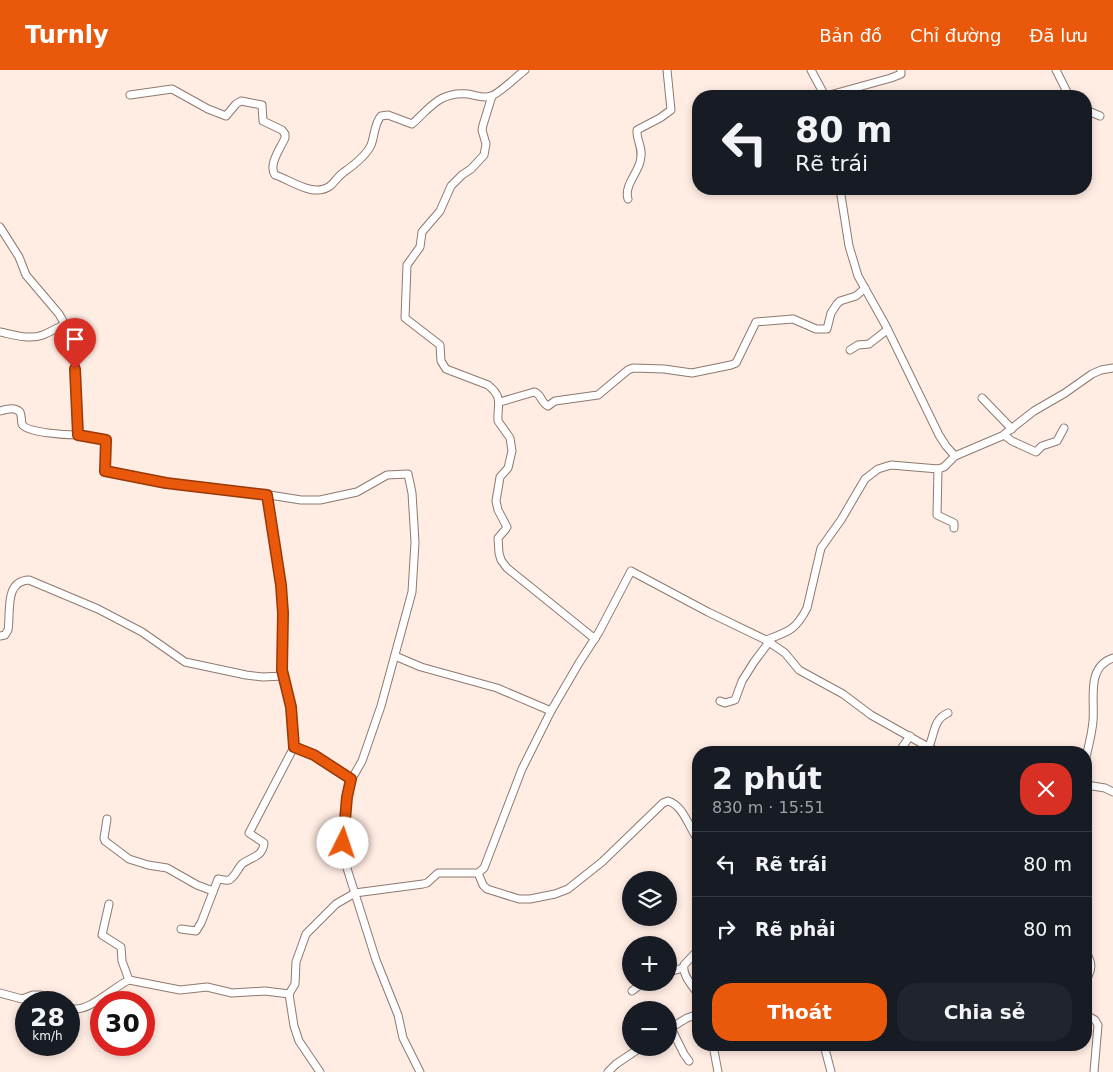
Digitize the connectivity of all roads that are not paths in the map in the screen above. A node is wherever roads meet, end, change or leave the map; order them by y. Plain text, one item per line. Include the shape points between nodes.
1 (526, 70) edge
2 (666, 70) edge
3 (811, 70) edge
4 (901, 70) edge
5 (1056, 70) edge
6 (822, 90) edge
7 (847, 90) edge
8 (1066, 90) edge
9 (130, 95) dead end
10 (492, 96) junction
11 (1092, 113) edge
12 (1100, 116) dead end
13 (841, 195) edge
14 (628, 200) dead end
15 (0, 227) edge
16 (865, 288) junction
17 (65, 325) junction
18 (887, 330) junction
19 (0, 332) edge
20 (850, 350) dead end
21 (1113, 368) edge
22 (982, 398) dead end
23 (500, 402) junction
24 (0, 411) edge
25 (1064, 428) dead end
26 (1012, 430) junction
27 (78, 435) junction
28 (1004, 435) junction
29 (955, 456) junction
30 (938, 469) junction
31 (267, 495) junction
32 (954, 528) dead end
33 (0, 636) edge
34 (595, 639) junction
35 (768, 641) junction
36 (395, 656) junction
37 (1113, 658) edge
38 (283, 676) junction
39 (720, 701) dead end
40 (551, 711) junction
41 (948, 713) dead end
42 (910, 736) junction
43 (903, 746) edge
44 (925, 746) edge
45 (929, 746) edge
46 (1088, 746) edge
47 (294, 747) junction
48 (351, 779) junction
49 (1092, 786) edge
50 (1113, 792) edge
51 (107, 819) dead end
52 (692, 831) edge
53 (478, 873) junction
54 (213, 891) junction
55 (355, 893) junction
56 (109, 904) dead end
57 (181, 929) dead end
58 (692, 956) edge
59 (683, 968) junction
60 (677, 970) edge
61 (129, 980) junction
62 (692, 985) edge
63 (0, 992) edge
64 (289, 994) junction
65 (15, 997) edge
66 (80, 1009) edge
67 (692, 1016) edge
68 (1092, 1018) edge
69 (677, 1024) edge
70 (677, 1042) edge
71 (714, 1051) edge
72 (826, 1051) edge
73 (628, 1056) edge
74 (689, 1061) dead end
75 (320, 1072) edge
76 (420, 1072) edge
77 (608, 1072) edge
78 (718, 1072) edge
79 (831, 1072) edge
80 (1094, 1072) edge

1 - 10 street
2 - 14 street via 671,110 637,130 641,159 627,190
3 - 6 street
4 - 7 street via 901,74 891,78
5 - 8 street
9 - 10 street via 172,89 226,116 241,101 262,105 263,121 285,134 272,165 274,175 315,190 330,186 363,156 371,145 381,116 388,115 411,125 425,110 449,94
10 - 23 street via 482,130 486,144 484,155 451,186 440,211 422,232 420,247 407,265 405,316 440,345 441,361 446,369 488,385
11 - 12 street
13 - 16 street via 849,246
15 - 17 street via 26,275
16 - 18 street
16 - 23 street via 856,296 840,300 831,313 827,329 816,329 793,320 756,322 736,363 730,366 692,373 633,368 597,395 548,406 534,392
17 - 19 street via 34,337
17 - 27 street via 75,356
18 - 20 street via 869,344
18 - 29 street via 939,435
21 - 26 street via 1092,374 1034,411
22 - 26 street
23 - 34 street via 498,421 510,438 512,451 510,465 500,477 496,498 506,527 498,538 501,560 537,594
24 - 27 street via 17,410 25,427
25 - 28 street via 1057,441 1042,446 1036,452
26 - 28 street
27 - 31 street via 106,440 105,471 166,483
28 - 29 street
29 - 30 street via 944,468
30 - 32 street via 937,515 954,523
30 - 35 street via 891,465 878,469 865,479 821,548 807,608 801,620 791,631
31 - 36 street via 320,500 357,492 387,476 408,474 414,510 414,580
31 - 38 street via 281,585
33 - 38 street via 8,630 12,590 19,582 29,580 98,609 142,632 186,662 246,675
34 - 35 street via 631,571
34 - 40 street
35 - 39 street via 742,680 735,700
35 - 42 street via 788,656 799,670
36 - 40 street via 421,667 497,688
36 - 48 street via 366,752
37 - 46 street via 1101,664 1095,677
38 - 47 street via 291,707
40 - 53 street via 522,769 488,863
41 - 45 street via 934,727
42 - 43 street
42 - 44 street
47 - 48 street via 314,755
47 - 54 street via 249,833 264,843 261,852 242,865 231,879 218,879
48 - 55 street via 343,843
49 - 50 street
51 - 54 street via 105,841 129,859 167,868
52 - 53 street via 672,802 663,803 598,866 568,890 537,898 519,899 487,889
53 - 55 street via 438,873 423,884
54 - 57 street via 196,931
55 - 64 street via 336,904 306,934 296,962 295,984
55 - 76 street via 403,1038
56 - 61 street via 102,935 121,947
58 - 59 street
59 - 60 street
59 - 62 street
61 - 64 street via 180,990 207,987 232,993 265,991
61 - 66 street
63 - 65 street
64 - 75 street via 299,1041
67 - 69 street
68 - 80 street via 1098,1025
70 - 74 street
71 - 78 street
72 - 79 street
73 - 77 street

